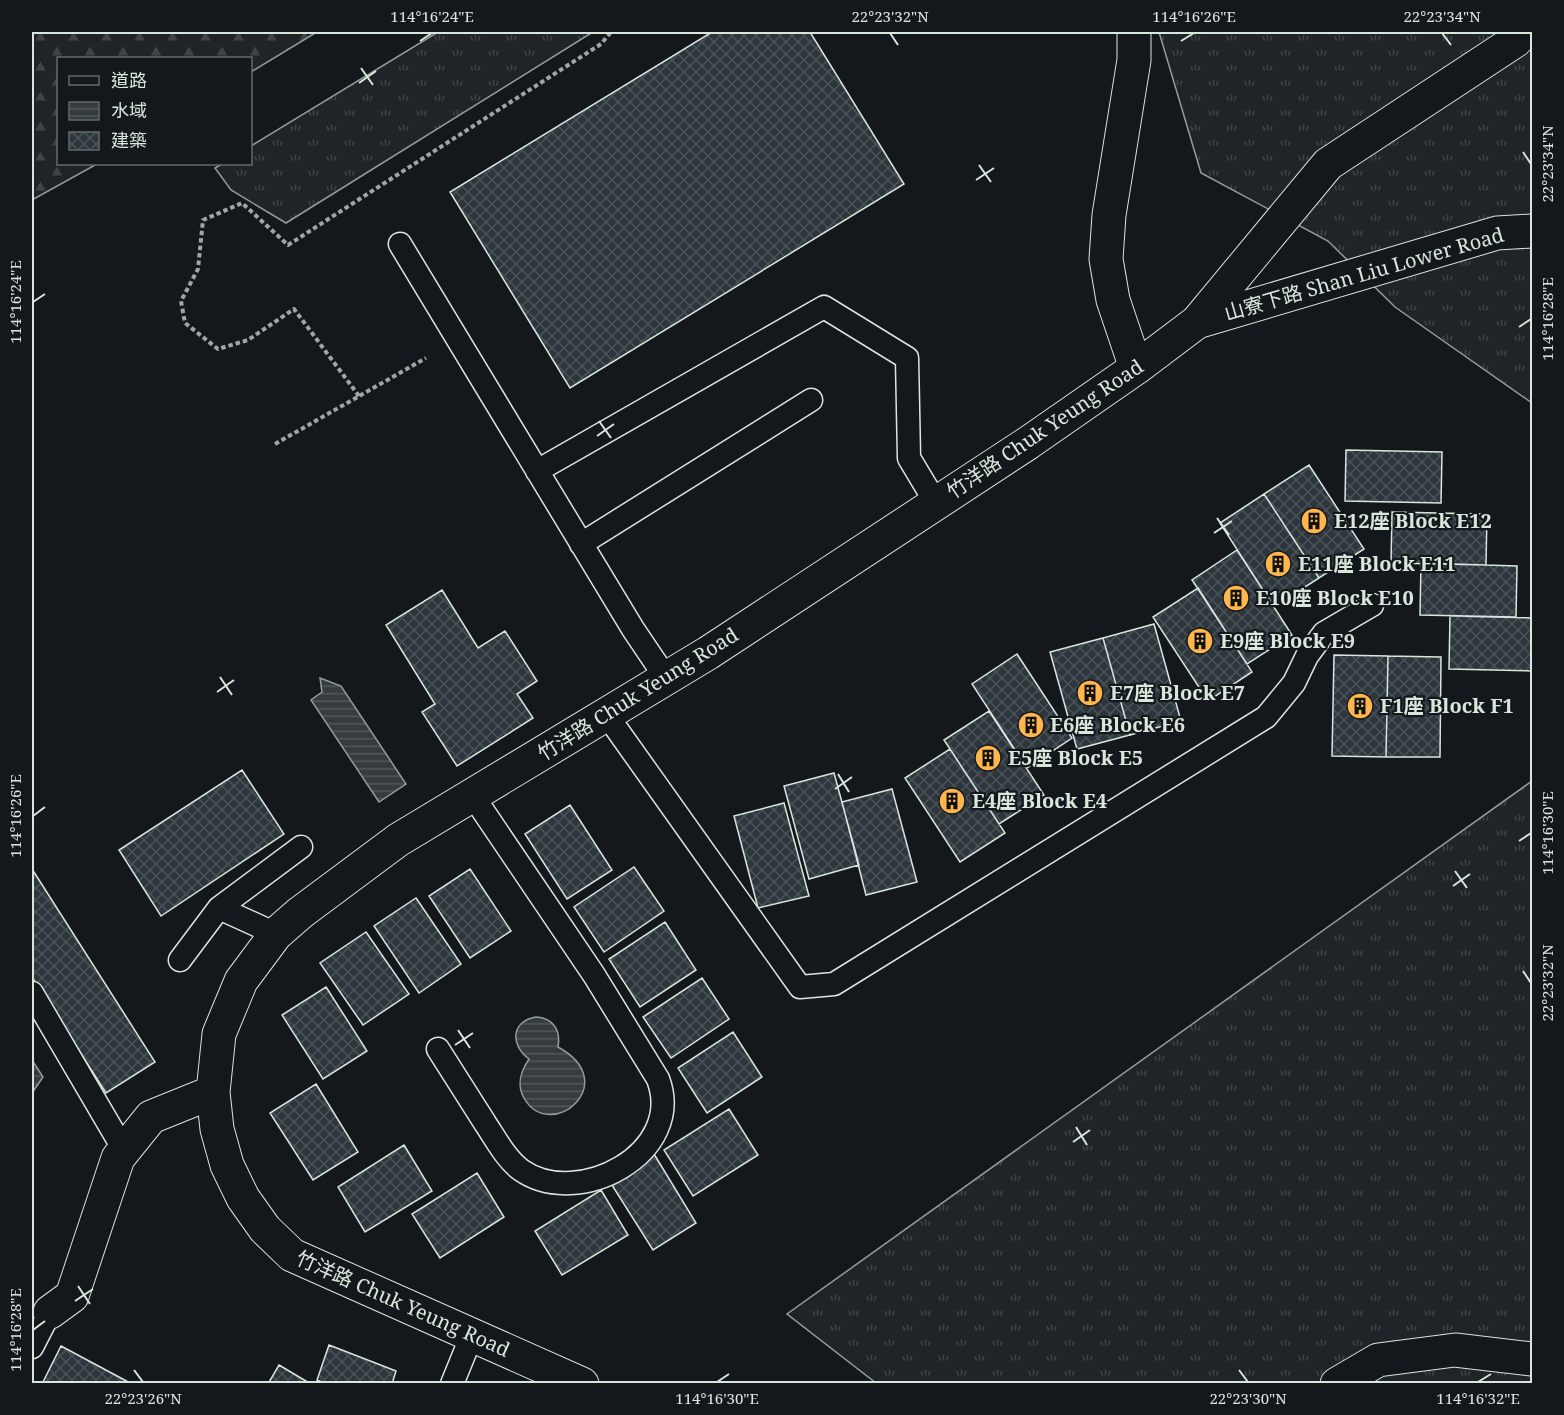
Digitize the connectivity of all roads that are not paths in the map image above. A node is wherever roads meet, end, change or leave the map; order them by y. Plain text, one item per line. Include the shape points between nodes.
1 (1134, 32) edge
2 (1524, 32) edge
3 (1533, 231) edge
4 (400, 244) dead end
5 (1197, 322) junction
6 (1136, 368) junction
7 (811, 400) dead end
8 (537, 471) junction
9 (936, 503) junction
10 (581, 544) junction
11 (1372, 605) dead end
12 (666, 678) junction
13 (606, 714) junction
14 (473, 796) junction
15 (301, 847) dead end
16 (219, 908) junction
17 (276, 934) junction
18 (180, 960) dead end
19 (32, 993) edge
20 (438, 1049) dead end
21 (213, 1092) junction
22 (124, 1150) junction
23 (50, 1312) joint
24 (472, 1335) junction
25 (32, 1347) edge
26 (1533, 1359) edge
27 (452, 1383) edge
28 (582, 1383) edge
29 (1337, 1383) edge

1 - 6 street via 1134,60 1109,215 1106,259 1113,300
2 - 5 street, 竹洋路 Chuk Yeung Road via 1328,164
3 - 5 street, 山寮下路 Shan Liu Lower Road via 1497,233
4 - 8 lane
5 - 6 street, 竹洋路 Chuk Yeung Road
6 - 9 street, 竹洋路 Chuk Yeung Road
7 - 10 lane
8 - 9 lane via 824,307 907,358 909,458
8 - 10 lane
9 - 12 street, 竹洋路 Chuk Yeung Road
10 - 12 lane
11 - 13 lane via 1324,633 1294,683 1266,717 834,984 800,987
12 - 13 street, 竹洋路 Chuk Yeung Road
13 - 14 street, 竹洋路 Chuk Yeung Road
14 - 17 street, 竹洋路 Chuk Yeung Road via 398,840
14 - 20 lane via 594,975 658,1079 663,1093 661,1123 637,1156 603,1176 573,1184 537,1179 520,1169 502,1149
15 - 16 lane
16 - 17 lane
16 - 18 lane
17 - 21 street, 竹洋路 Chuk Yeung Road via 241,981 219,1034
19 - 22 lane
21 - 22 street via 151,1117
21 - 24 street, 竹洋路 Chuk Yeung Road via 217,1129 227,1165 243,1198 265,1229 292,1256
22 - 23 street via 72,1296
23 - 25 lane
24 - 27 lane
24 - 28 street, 竹洋路 Chuk Yeung Road
26 - 29 street via 1455,1350 1378,1360

